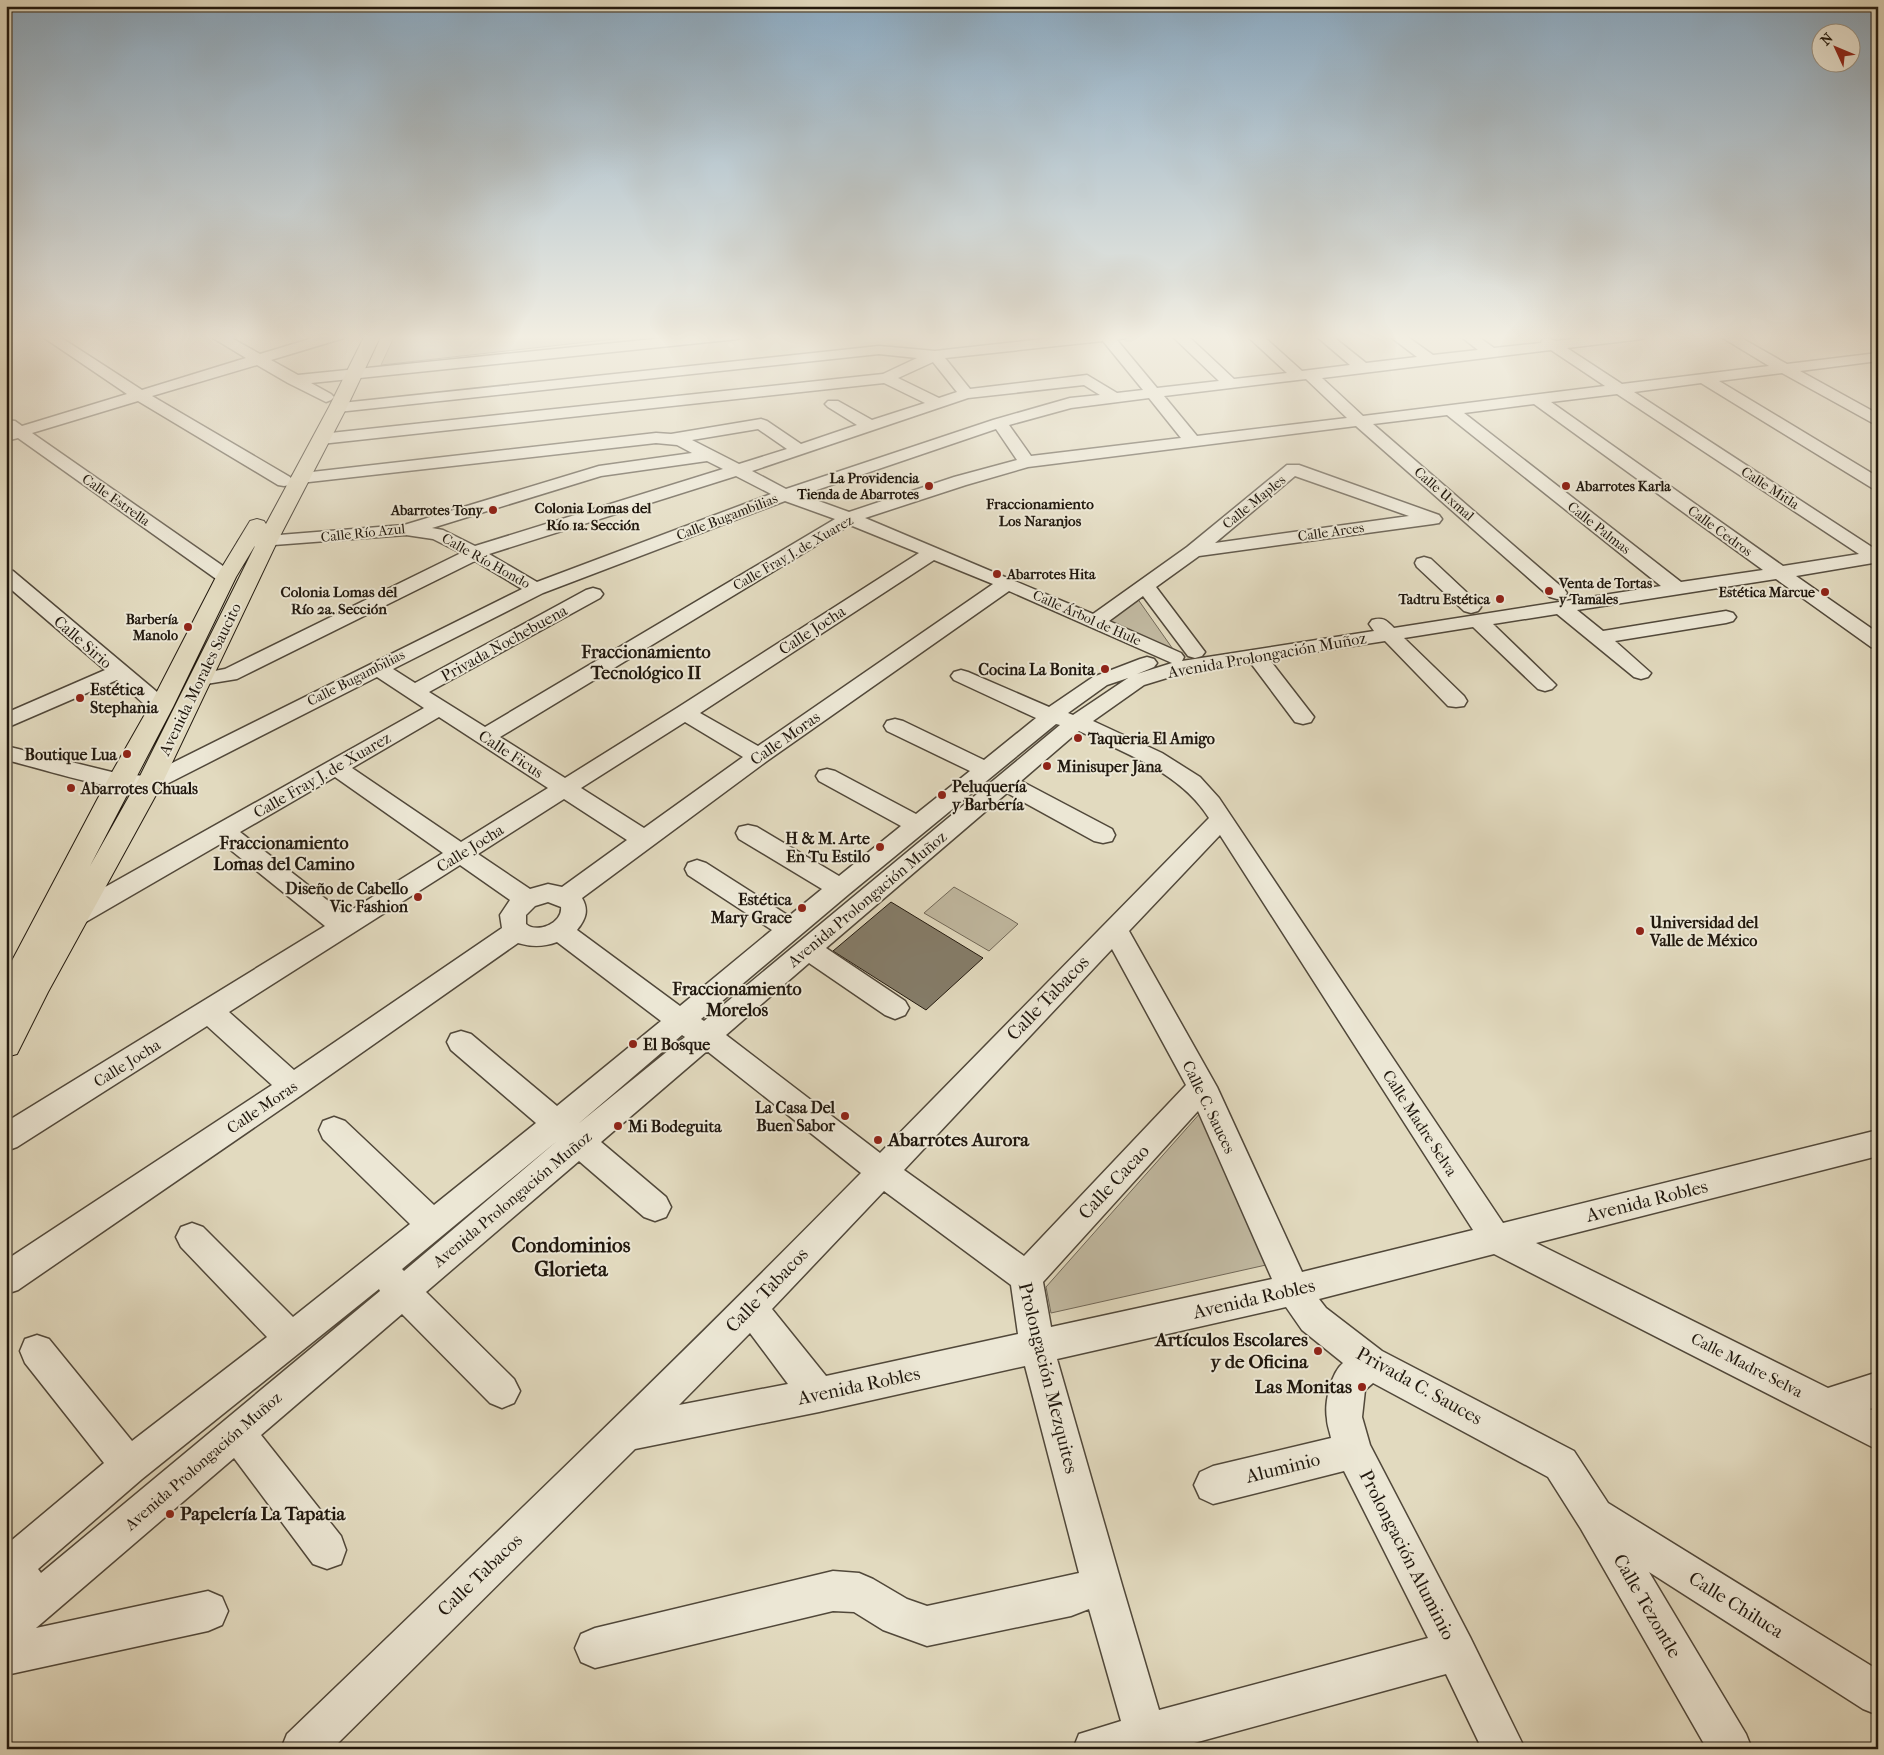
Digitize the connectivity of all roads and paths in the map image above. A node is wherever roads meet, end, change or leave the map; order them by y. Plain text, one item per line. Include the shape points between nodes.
1 (58, 417) edge
2 (178, 417) edge
3 (324, 417) edge
4 (329, 417) edge
5 (532, 417) edge
6 (609, 417) edge
7 (855, 417) edge
8 (897, 417) edge
9 (1021, 417) edge
10 (1174, 417) edge
11 (1355, 417) edge
12 (1399, 417) edge
13 (1459, 417) edge
14 (1561, 417) edge
15 (1662, 417) edge
16 (1767, 417) edge
17 (1361, 422) junction
18 (999, 423) junction
19 (870, 426) junction
20 (10, 430) edge
21 (321, 439) junction
22 (671, 439) junction
23 (1193, 442) junction
24 (611, 444) junction
25 (800, 450) junction
26 (709, 456) junction
27 (1027, 462) junction
28 (739, 470) junction
29 (292, 480) junction
30 (1878, 484) edge
31 (785, 495) junction
32 (1467, 514) junction
33 (849, 518) junction
34 (1433, 519) junction
35 (406, 530) junction
36 (257, 542) junction
37 (1194, 551) junction
38 (475, 553) junction
39 (932, 553) junction
40 (1874, 554) edge
41 (1424, 563) dead end
42 (1770, 567) junction
43 (6, 575) edge
44 (226, 577) junction
45 (1007, 583) junction
46 (1669, 583) junction
47 (1146, 586) junction
48 (536, 589) junction
49 (593, 594) dead end
50 (1559, 600) junction
51 (1474, 613) junction
52 (1726, 617) dead end
53 (1094, 622) junction
54 (1382, 628) junction
55 (1599, 638) junction
56 (1878, 643) edge
57 (1184, 654) junction
58 (1256, 656) junction
59 (376, 668) junction
60 (118, 672) junction
61 (1641, 673) dead end
62 (962, 676) dead end
63 (200, 679) junction
64 (1545, 685) dead end
65 (414, 692) junction
66 (1456, 701) dead end
67 (161, 707) junction
68 (439, 708) junction
69 (684, 713) junction
70 (1051, 716) junction
71 (1303, 716) dead end
72 (6, 721) edge
73 (1077, 722) junction
74 (895, 726) dead end
75 (485, 737) junction
76 (6, 753) edge
77 (759, 756) junction
78 (335, 767) junction
79 (827, 776) dead end
80 (996, 776) junction
81 (120, 781) junction
82 (149, 784) junction
83 (564, 788) junction
84 (1221, 819) junction
85 (919, 825) junction
86 (223, 831) junction
87 (748, 833) dead end
88 (1103, 835) dead end
89 (645, 840) junction
90 (461, 854) junction
91 (697, 869) dead end
92 (840, 888) junction
93 (566, 897) junction
94 (527, 899) junction
95 (75, 916) junction
96 (344, 927) junction
97 (1114, 928) junction
98 (516, 931) junction
99 (561, 931) junction
100 (800, 939) junction
101 (14, 994) edge
102 (895, 1008) dead end
103 (210, 1011) junction
104 (693, 1028) junction
105 (461, 1042) dead end
106 (6, 1045) edge
107 (293, 1086) junction
108 (1202, 1087) junction
109 (334, 1130) dead end
110 (569, 1133) junction
111 (6, 1138) edge
112 (1878, 1143) edge
113 (881, 1171) junction
114 (654, 1207) dead end
115 (432, 1224) junction
116 (192, 1237) dead end
117 (1496, 1239) junction
118 (378, 1268) junction
119 (1026, 1276) junction
120 (6, 1279) edge
121 (1293, 1290) junction
122 (403, 1291) junction
123 (751, 1308) junction
124 (292, 1339) junction
125 (1037, 1348) junction
126 (37, 1351) dead end
127 (1370, 1363) junction
128 (1878, 1390) edge
129 (502, 1391) dead end
130 (819, 1395) junction
131 (1828, 1406) junction
132 (236, 1432) junction
133 (1878, 1432) edge
134 (626, 1433) junction
135 (1353, 1450) junction
136 (1561, 1464) joint
137 (129, 1466) junction
138 (1213, 1485) dead end
139 (1594, 1516) junction
140 (327, 1550) dead end
141 (10, 1568) edge
142 (1102, 1585) junction
143 (36, 1604) junction
144 (208, 1611) dead end
145 (6, 1628) edge
146 (594, 1648) dead end
147 (1456, 1651) junction
148 (6, 1655) edge
149 (1878, 1694) edge
150 (1148, 1742) edge
151 (302, 1749) edge
152 (1094, 1749) edge
153 (1504, 1749) edge
154 (1731, 1749) edge

1 - 20 street
2 - 29 street
3 - 29 main road, Avenida Morales Saucito
4 - 21 main road, Avenida Morales Saucito
5 - 21 street
6 - 24 street
7 - 19 street
8 - 19 street
9 - 18 street, Calle Bugambilias
10 - 23 street
11 - 17 street, Calle Uxmal
12 - 17 street, Calle Fray J. de Xuarez
13 - 46 street, Calle Palmas
14 - 42 street, Calle Cedros
15 - 40 street, Calle Mitla
16 - 30 street
17 - 23 street, Calle Fray J. de Xuarez
17 - 32 street, Calle Uxmal
18 - 27 street
18 - 31 street, Calle Bugambilias
19 - 25 street
20 - 44 street, Calle Estrella
21 - 29 main road, Avenida Morales Saucito
22 - 24 street
22 - 25 street via 761,424
22 - 26 street, Calle Árbol de Hule
23 - 27 street, Calle Fray J. de Xuarez
24 - 29 street
25 - 28 street
26 - 28 street, Calle Árbol de Hule
26 - 35 street, Calle Río Azul via 599,471
27 - 33 street, Calle Fray J. de Xuarez
28 - 31 street, Calle Árbol de Hule
28 - 38 street
29 - 36 main road, Avenida Morales Saucito
31 - 33 street, Calle Árbol de Hule
31 - 48 street, Calle Bugambilias
32 - 34 street, Calle Arces
32 - 50 street, Calle Uxmal
33 - 39 street, Calle Árbol de Hule
33 - 75 street, Calle Fray J. de Xuarez
34 - 37 street, Calle Arces
34 - 37 street, Calle Maples via 1293,469
35 - 36 street, Calle Río Azul
35 - 38 street, Calle Río Hondo via 437,534
36 - 44 main road, Avenida Morales Saucito
36 - 63 main road, Avenida Morales Saucito
37 - 47 street, Calle Maples
38 - 48 street, Calle Río Hondo
38 - 63 street via 230,675
39 - 45 street, Calle Árbol de Hule
39 - 69 street, Calle Jocha
40 - 42 street, Avenida Prolongación Muñoz
41 - 51 street
42 - 46 street, Avenida Prolongación Muñoz
42 - 56 street, Calle Cedros
43 - 60 street, Calle Sirio
44 - 67 main road, Avenida Morales Saucito
45 - 53 street, Calle Árbol de Hule
45 - 77 street, Calle Moras
46 - 50 street, Avenida Prolongación Muñoz
47 - 53 street, Calle Maples
47 - 57 street
48 - 59 street, Calle Bugambilias
49 - 65 street, Privada Nochebuena
50 - 51 street, Avenida Prolongación Muñoz
50 - 55 street, Calle Uxmal
51 - 54 street, Avenida Prolongación Muñoz
51 - 64 street
52 - 55 street
53 - 57 street, Calle Árbol de Hule
54 - 57 street, Avenida Prolongación Muñoz
54 - 58 street, Avenida Prolongación Muñoz
54 - 66 street
55 - 61 street, Calle Uxmal
57 - 70 street, Avenida Prolongación Muñoz via 1147,663 1100,681
58 - 71 street
58 - 73 street, Avenida Prolongación Muñoz via 1176,668 1138,682
59 - 65 street, Calle Ficus
59 - 82 street, Calle Bugambilias
60 - 67 street, Calle Sirio
60 - 72 street
62 - 70 street, Calle Madre Selva
63 - 82 main road, Avenida Morales Saucito
65 - 68 street, Calle Ficus
67 - 81 main road, Avenida Morales Saucito
68 - 75 street, Calle Ficus
68 - 78 street, Calle Fray J. de Xuarez
69 - 77 street
69 - 83 street, Calle Jocha
70 - 73 street, Calle Madre Selva
70 - 80 street, Avenida Prolongación Muñoz
73 - 80 street, Avenida Prolongación Muñoz
73 - 84 street, Calle Madre Selva via 1154,758 1192,782
74 - 80 street
75 - 83 street, Calle Ficus
76 - 81 street
77 - 89 street, Calle Moras
78 - 86 street, Calle Fray J. de Xuarez
78 - 90 street
79 - 85 street
80 - 85 street, Avenida Prolongación Muñoz
80 - 88 street
80 - 100 street, Avenida Prolongación Muñoz
81 - 82 street
81 - 101 main road, Avenida Morales Saucito
82 - 95 main road, Avenida Morales Saucito
83 - 89 street, Calle Ficus
83 - 90 street, Calle Jocha
84 - 97 street, Calle Tabacos
84 - 117 street, Calle Madre Selva
85 - 92 street, Avenida Prolongación Muñoz
86 - 95 street, Calle Fray J. de Xuarez
86 - 96 street
87 - 92 street
89 - 93 street, Calle Moras
90 - 94 street
90 - 96 street, Calle Jocha
91 - 100 street
92 - 100 street, Avenida Prolongación Muñoz
93 - 94 street via 548,893
93 - 99 street via 575,909 574,917
94 - 98 street via 519,905 512,918
95 - 101 main road, Avenida Morales Saucito
96 - 103 street, Calle Jocha
97 - 108 street, Calle C. Sauces
97 - 113 street, Calle Tabacos
98 - 99 street via 541,938
98 - 107 street, Calle Moras
99 - 104 street, Prolongación Mezquites
100 - 102 street
100 - 104 street, Avenida Prolongación Muñoz
101 - 106 main road, Avenida Morales Saucito
103 - 107 street
103 - 111 street, Calle Jocha
104 - 110 street, Avenida Prolongación Muñoz
104 - 113 street, Prolongación Mezquites
105 - 110 street
107 - 120 street, Calle Moras
108 - 119 street, Calle Cacao
108 - 121 street, Calle C. Sauces
109 - 115 street
110 - 114 street
110 - 115 street, Avenida Prolongación Muñoz
110 - 122 street, Avenida Prolongación Muñoz
112 - 117 street, Avenida Robles
113 - 119 street, Prolongación Mezquites
113 - 123 street, Calle Tabacos
115 - 118 street, Avenida Prolongación Muñoz
116 - 124 street
117 - 121 street, Avenida Robles
117 - 131 street, Calle Madre Selva
118 - 122 street
118 - 124 street, Avenida Prolongación Muñoz
119 - 125 street, Prolongación Mezquites
121 - 125 street, Avenida Robles
121 - 127 street, Privada C. Sauces via 1314,1319
122 - 129 street
122 - 132 street, Avenida Prolongación Muñoz
123 - 130 street
123 - 134 street, Calle Tabacos
124 - 137 street, Avenida Prolongación Muñoz
125 - 130 street, Avenida Robles
125 - 142 street, Prolongación Mezquites
126 - 137 street
127 - 135 street, Prolongación Aluminio via 1349,1381 1344,1417
127 - 136 street, Privada C. Sauces
128 - 131 street
130 - 134 street, Avenida Robles
131 - 133 street, Calle Madre Selva
132 - 140 street
132 - 143 street, Avenida Prolongación Muñoz
134 - 151 street, Calle Tabacos
135 - 138 street, Aluminio
135 - 147 street, Prolongación Aluminio
136 - 139 street, Calle Tezontle
137 - 141 street, Avenida Prolongación Muñoz
139 - 149 street, Calle Chiluca
139 - 154 street, Calle Tezontle
141 - 143 street
142 - 146 street via 1071,1596 927,1626 897,1616 859,1594 833,1591
142 - 150 street, Prolongación Mezquites
143 - 145 street, Avenida Prolongación Muñoz
144 - 148 street
147 - 150 street
147 - 153 street, Prolongación Aluminio
150 - 152 street

